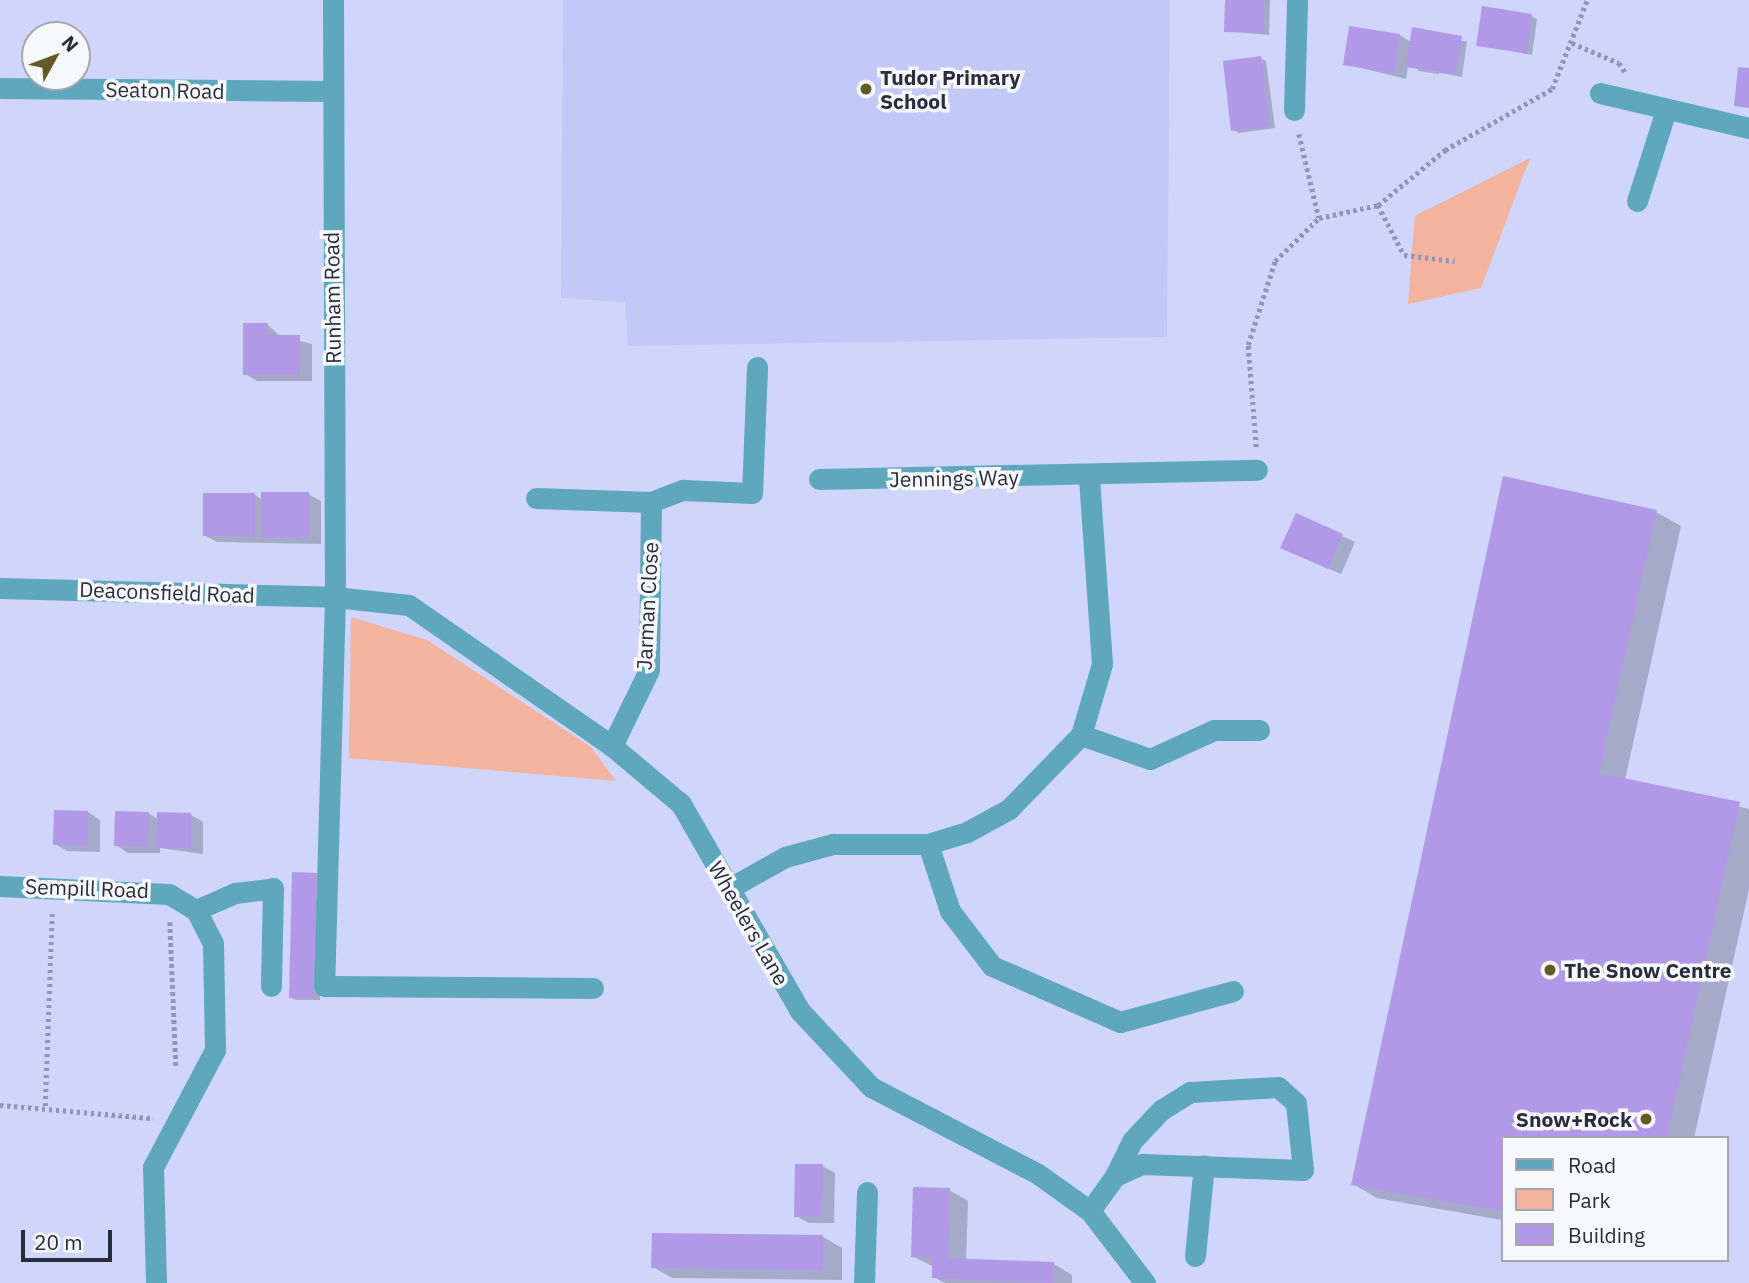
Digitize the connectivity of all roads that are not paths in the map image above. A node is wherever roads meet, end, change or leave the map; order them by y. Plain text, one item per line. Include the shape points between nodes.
1 (334, 0) edge
2 (1297, 0) edge
3 (0, 88) edge
4 (330, 91) junction
5 (1600, 93) dead end
6 (1294, 110) road end
7 (1666, 110) junction
8 (1749, 128) edge
9 (1637, 201) dead end
10 (757, 367) dead end
11 (1257, 470) road end
12 (1089, 476) junction
13 (819, 480) dead end
14 (537, 498) dead end
15 (651, 502) junction
16 (0, 588) edge
17 (335, 597) junction
18 (1259, 730) dead end
19 (1081, 735) junction
20 (612, 746) junction
21 (928, 844) junction
22 (0, 886) edge
23 (728, 889) junction
24 (196, 910) junction
25 (271, 986) dead end
26 (593, 988) dead end
27 (1233, 991) dead end
28 (1205, 1165) junction
29 (1115, 1176) junction
30 (867, 1192) dead end
31 (1090, 1212) junction
32 (1195, 1256) dead end
33 (156, 1283) edge
34 (864, 1283) edge
35 (1145, 1283) edge

1 - 4 street, Runham Road
2 - 6 street
3 - 4 street, Seaton Road
4 - 17 street, Runham Road
5 - 7 street
7 - 8 street
7 - 9 street
10 - 15 street via 752,494 683,490
11 - 12 street, Jennings Way
12 - 13 street, Jennings Way
12 - 19 street via 1102,664
14 - 15 street
15 - 20 street, Jarman Close via 649,670
16 - 17 street, Deaconsfield Road
17 - 20 street, Wheelers Lane via 409,605
17 - 26 street, Runham Road via 324,986
18 - 19 street via 1214,730 1150,759
19 - 21 street via 1009,809
20 - 23 street, Wheelers Lane via 681,804
21 - 23 street via 832,844 785,857
21 - 27 street via 950,911 992,966 1121,1022
22 - 24 street, Sempill Road via 169,894
23 - 31 street, Wheelers Lane via 800,1011 871,1087 1038,1174
24 - 25 street via 235,893 273,888
24 - 33 street via 212,944 215,1050 165,1117 153,1167
28 - 29 street via 1142,1164
28 - 29 street via 1303,1170 1296,1102 1278,1087 1190,1091 1139,1134
28 - 32 street
29 - 31 street
30 - 34 street
31 - 35 street, Wheelers Lane

